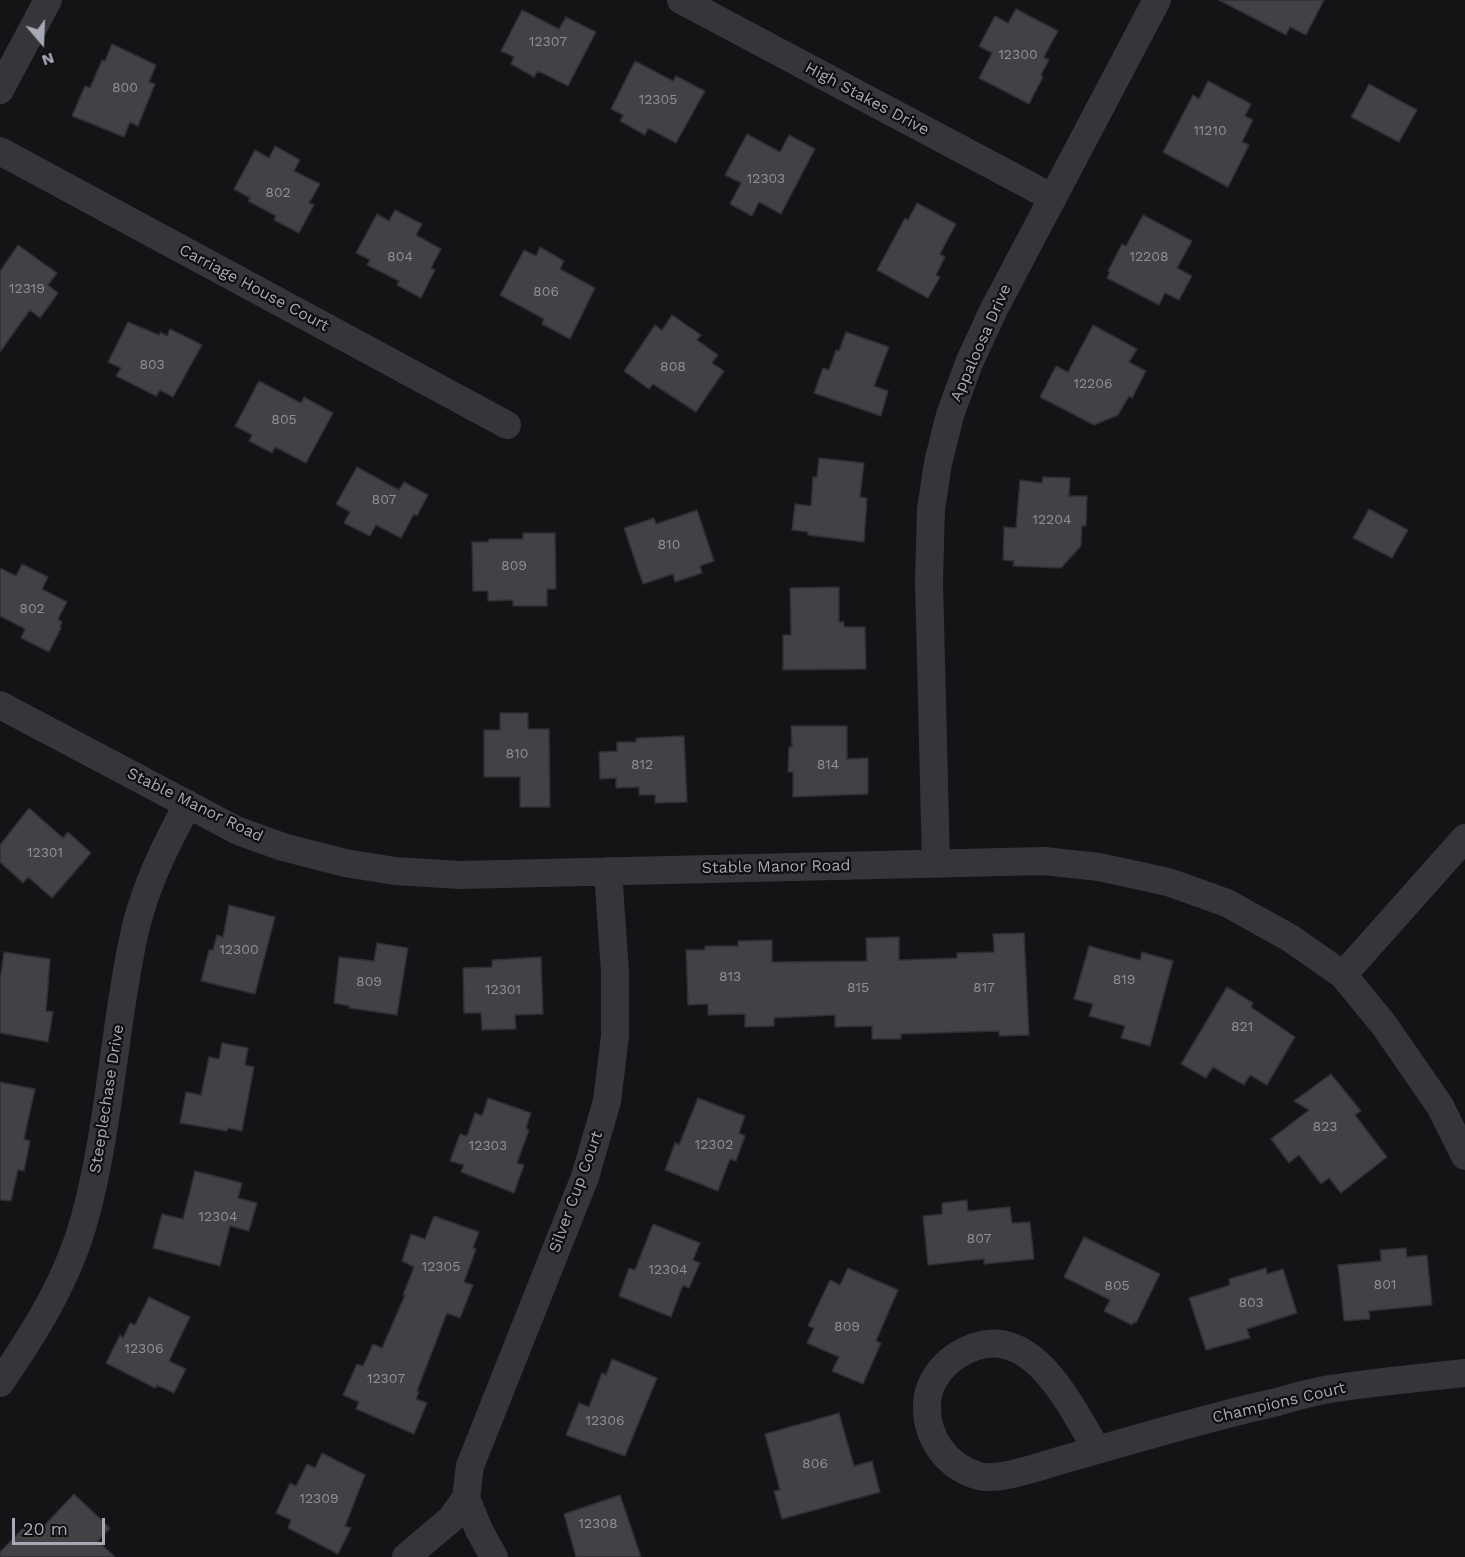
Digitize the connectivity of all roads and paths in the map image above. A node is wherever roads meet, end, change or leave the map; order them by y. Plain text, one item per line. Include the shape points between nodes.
1 (48, 0) edge
2 (681, 0) edge
3 (1157, 0) edge
4 (0, 90) edge
5 (0, 151) edge
6 (1053, 198) junction
7 (507, 424) dead end
8 (0, 705) edge
9 (188, 804) junction
10 (1465, 838) edge
11 (936, 864) junction
12 (608, 871) junction
13 (1343, 975) junction
14 (1465, 1156) edge
15 (1465, 1373) edge
16 (0, 1383) edge
17 (1097, 1450) junction
18 (466, 1498) junction
19 (406, 1557) edge
20 (494, 1557) edge

1 - 4 street
2 - 6 street, High Stakes Drive
3 - 6 street, Appaloosa Drive
5 - 7 street, Carriage House Court
6 - 11 street, Appaloosa Drive via 969,363 938,463 931,508 928,580
8 - 9 street, Stable Manor Road
9 - 12 street, Stable Manor Road via 238,831 283,847 395,871 460,875
9 - 16 street, Steeplechase Drive via 159,858 140,912 84,1220 47,1309
10 - 13 street
11 - 12 street, Stable Manor Road
11 - 13 street, Stable Manor Road via 1044,861 1099,867 1168,882 1227,903 1290,938
12 - 18 street, Silver Cup Court via 615,1036 607,1101 585,1178 471,1466
13 - 14 street, Stable Manor Road via 1416,1069
15 - 17 street, Champions Court via 1329,1389
17 - 17 street, Champions Court via 1006,1475 980,1476 962,1469 935,1443 927,1404 930,1389 937,1374 966,1350 999,1344 1015,1348 1045,1369
18 - 19 street, Silver Cup Court via 451,1519
18 - 20 street

